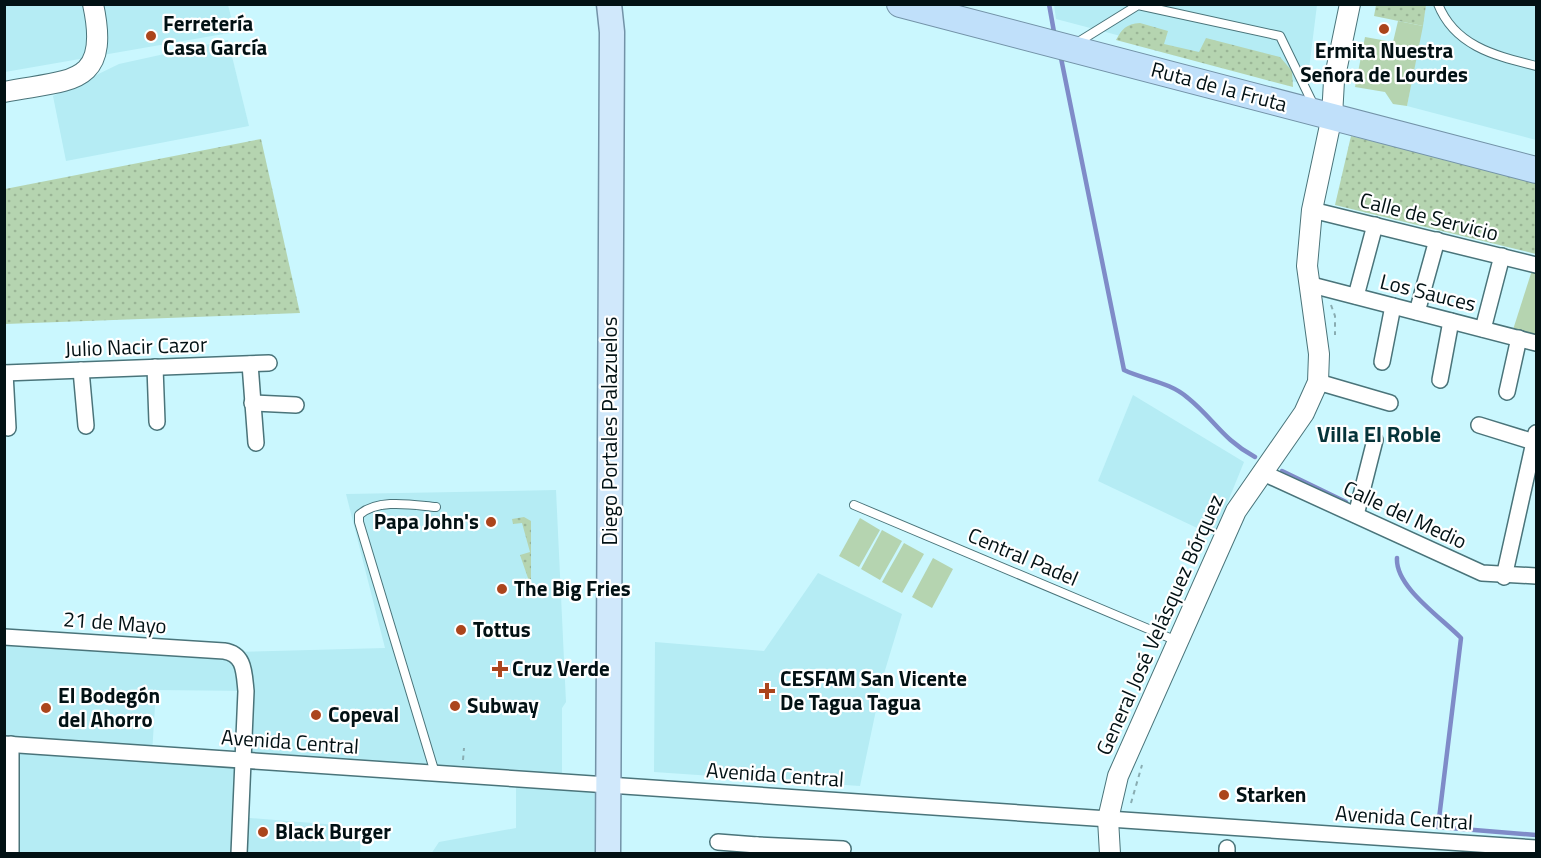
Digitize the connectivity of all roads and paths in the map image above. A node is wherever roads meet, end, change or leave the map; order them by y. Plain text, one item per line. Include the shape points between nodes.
1 (93, 4) edge
2 (900, 4) edge
3 (1350, 4) edge
4 (1438, 4) edge
5 (612, 6) edge
6 (1069, 48) junction
7 (1536, 66) edge
8 (4, 92) edge
9 (1324, 114) junction
10 (1536, 170) edge
11 (1312, 210) junction
12 (1375, 225) junction
13 (1437, 240) junction
14 (1502, 256) junction
15 (1536, 265) edge
16 (1308, 284) junction
17 (1356, 296) junction
18 (1393, 306) junction
19 (1417, 312) junction
20 (1451, 321) junction
21 (1483, 329) junction
22 (1518, 338) junction
23 (1536, 343) edge
24 (1382, 362) dead end
25 (268, 363) dead end
26 (250, 364) junction
27 (155, 367) junction
28 (81, 370) junction
29 (5, 373) edge
30 (1440, 380) dead end
31 (1318, 382) junction
32 (1507, 392) dead end
33 (1390, 402) dead end
34 (252, 403) junction
35 (296, 405) dead end
36 (157, 422) dead end
37 (1479, 425) dead end
38 (86, 426) dead end
39 (8, 429) dead end
40 (1535, 438) edge
41 (1375, 440) dead end
42 (256, 443) dead end
43 (1261, 472) junction
44 (1532, 479) edge
45 (854, 505) dead end
46 (436, 507) dead end
47 (1356, 515) junction
48 (1504, 576) junction
49 (1536, 576) edge
50 (4, 637) edge
51 (1178, 642) junction
52 (8, 744) edge
53 (464, 748) dead end
54 (244, 760) junction
55 (463, 760) dead end
56 (435, 773) junction
57 (608, 785) junction
58 (1108, 819) junction
59 (718, 842) dead end
60 (1536, 848) edge
61 (758, 849) edge
62 (843, 849) dead end
63 (11, 854) edge
64 (239, 854) edge
65 (608, 854) edge
66 (1110, 854) edge

1 - 8 street via 100,35 95,62 84,74
2 - 6 highway, Ruta de la Fruta
3 - 9 street, General José Velásquez Bórquez
4 - 7 lane via 1449,25 1485,53
5 - 57 main road, Diego Portales Palazuelos
6 - 9 highway, Ruta de la Fruta
6 - 9 lane via 1138,5 1280,36
9 - 10 highway, Ruta de la Fruta
9 - 11 street, General José Velásquez Bórquez
11 - 12 street, Calle de Servicio
11 - 16 street, General José Velásquez Bórquez
12 - 13 street, Calle de Servicio
12 - 17 street
13 - 14 street, Calle de Servicio
13 - 19 street
14 - 15 street, Calle de Servicio
14 - 21 street
16 - 17 street, Los Sauces
16 - 31 street, General José Velásquez Bórquez
17 - 18 street, Los Sauces
18 - 19 street, Los Sauces
18 - 24 street
19 - 20 street, Los Sauces
20 - 21 street, Los Sauces
20 - 30 street
21 - 22 street, Los Sauces
22 - 23 street, Los Sauces
22 - 32 street
25 - 26 street, Julio Nacir Cazor
26 - 27 street, Julio Nacir Cazor
26 - 34 street
27 - 28 street, Julio Nacir Cazor
27 - 36 street
28 - 29 street, Julio Nacir Cazor
28 - 38 street
29 - 39 street
31 - 33 street
31 - 43 street, General José Velásquez Bórquez via 1304,413
34 - 35 street
34 - 42 street
37 - 40 street
40 - 44 street
41 - 47 street
43 - 47 street, Calle del Medio
43 - 51 street, General José Velásquez Bórquez via 1236,511
44 - 48 street
45 - 51 lane, Central Padel
46 - 56 lane via 377,506 359,515
47 - 48 street, Calle del Medio via 1482,573
48 - 49 street, Calle del Medio
50 - 54 street, 21 de Mayo via 233,652 243,665 246,691
51 - 58 street, General José Velásquez Bórquez via 1118,776
52 - 54 street, Avenida Central
52 - 63 street
53 - 55 path
54 - 56 street, Avenida Central
54 - 64 street
56 - 57 street, Avenida Central
57 - 58 street, Avenida Central
57 - 65 main road, Diego Portales Palazuelos
58 - 60 street, Avenida Central
58 - 66 street, General José Velásquez Bórquez
59 - 61 street
61 - 62 street

